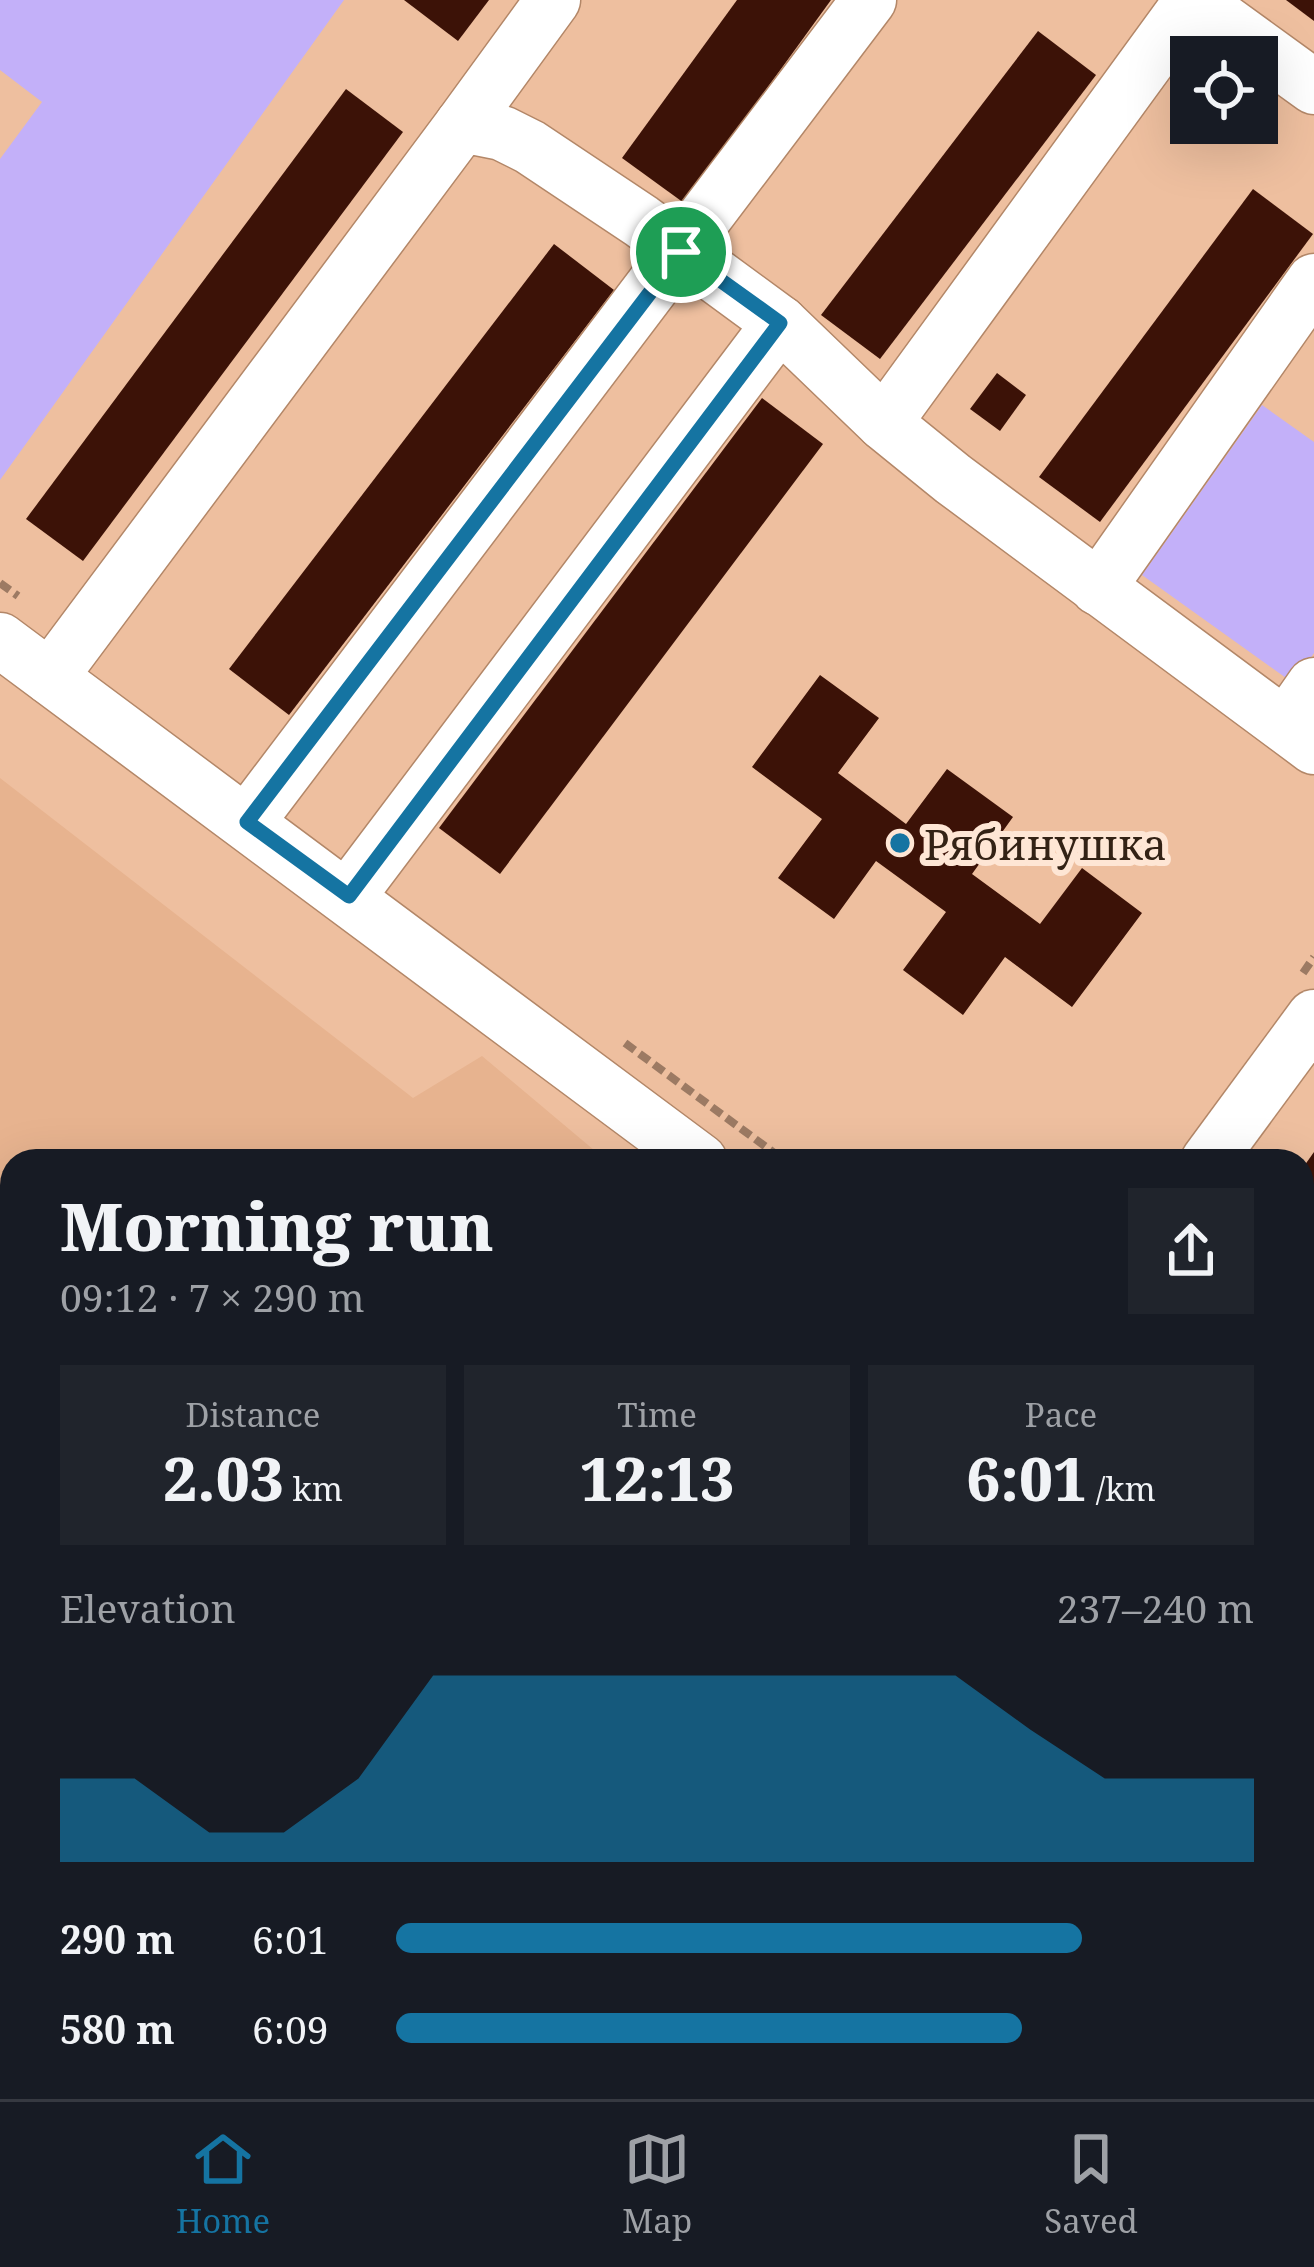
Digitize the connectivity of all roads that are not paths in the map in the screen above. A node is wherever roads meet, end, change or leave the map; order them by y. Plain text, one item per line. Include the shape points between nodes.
1 (554, 0) edge
2 (869, 0) edge
3 (1193, 0) edge
4 (1314, 87) edge
5 (462, 125) junction
6 (681, 252) junction
7 (1314, 281) edge
8 (780, 323) junction
9 (884, 423) junction
10 (1098, 588) junction
11 (0, 640) edge
12 (50, 677) junction
13 (1305, 719) edge
14 (247, 822) junction
15 (349, 896) junction
16 (1314, 1017) edge
17 (684, 1149) edge
18 (1217, 1149) edge

1 - 5 street
2 - 6 street
3 - 4 street
3 - 9 street
5 - 6 street via 530,147
5 - 12 street
6 - 8 street
6 - 14 street
7 - 10 street
8 - 9 street
8 - 15 street
9 - 10 street
10 - 13 street
11 - 12 street
12 - 14 street
14 - 15 street
15 - 17 street
16 - 18 street

